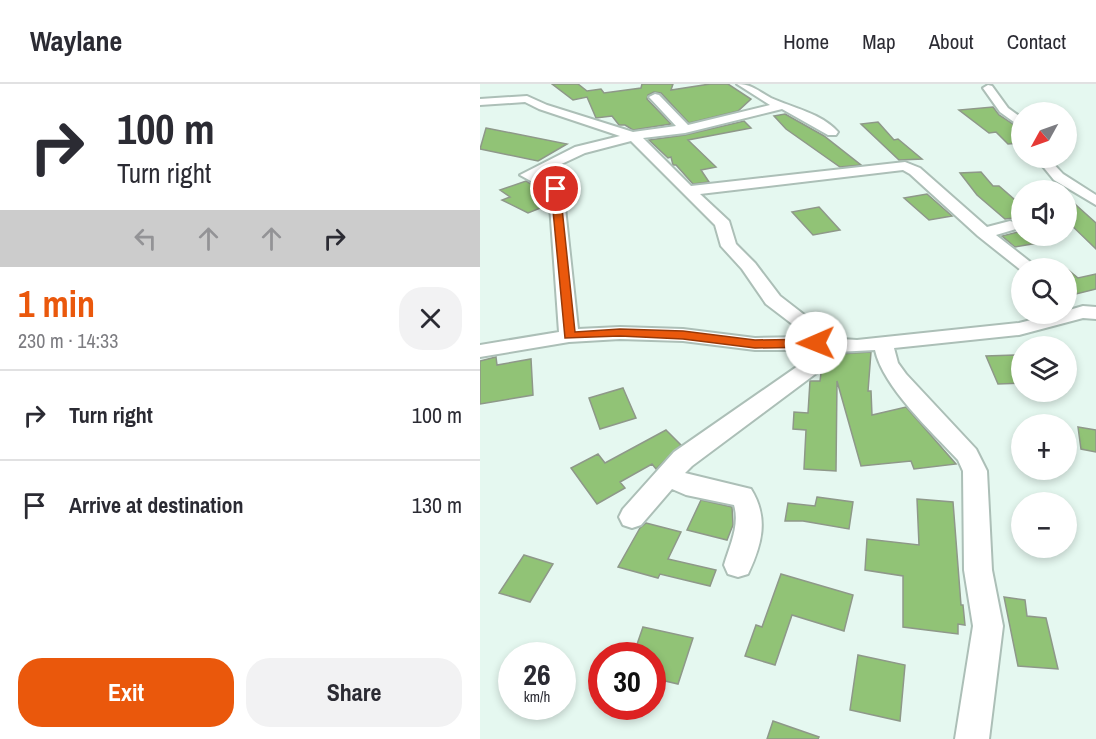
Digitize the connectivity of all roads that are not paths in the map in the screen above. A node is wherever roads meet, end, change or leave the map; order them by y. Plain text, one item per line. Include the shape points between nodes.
1 (742, 84) edge
2 (988, 88) dead end
3 (480, 92) edge
4 (655, 98) dead end
5 (526, 99) junction
6 (480, 102) edge
7 (783, 105) junction
8 (1011, 115) edge
9 (685, 129) junction
10 (832, 132) dead end
11 (633, 137) junction
12 (1050, 168) edge
13 (687, 191) junction
14 (1096, 201) edge
15 (1010, 226) dead end
16 (984, 233) junction
17 (1016, 258) edge
18 (1090, 312) edge
19 (569, 336) junction
20 (824, 344) junction
21 (883, 344) junction
22 (480, 351) edge
23 (667, 475) junction
24 (632, 517) dead end
25 (738, 565) dead end
26 (972, 739) edge

1 - 7 street
2 - 8 street
3 - 5 street via 529,89
4 - 9 street
5 - 6 street
5 - 11 street
7 - 9 street
7 - 10 street
9 - 11 street
11 - 13 street
11 - 19 street via 580,150 527,175 556,189
12 - 14 street
13 - 16 street via 905,166
13 - 20 street via 723,224 729,246 773,300
15 - 16 street
16 - 17 street
18 - 21 street via 1018,329
19 - 20 street via 620,333 683,335 755,344
19 - 22 street
20 - 21 street
20 - 23 street via 815,364 683,459
21 - 26 street via 888,364 898,379 967,455 975,471 978,570 988,626
23 - 24 street
23 - 25 street via 686,485 742,496 751,515

